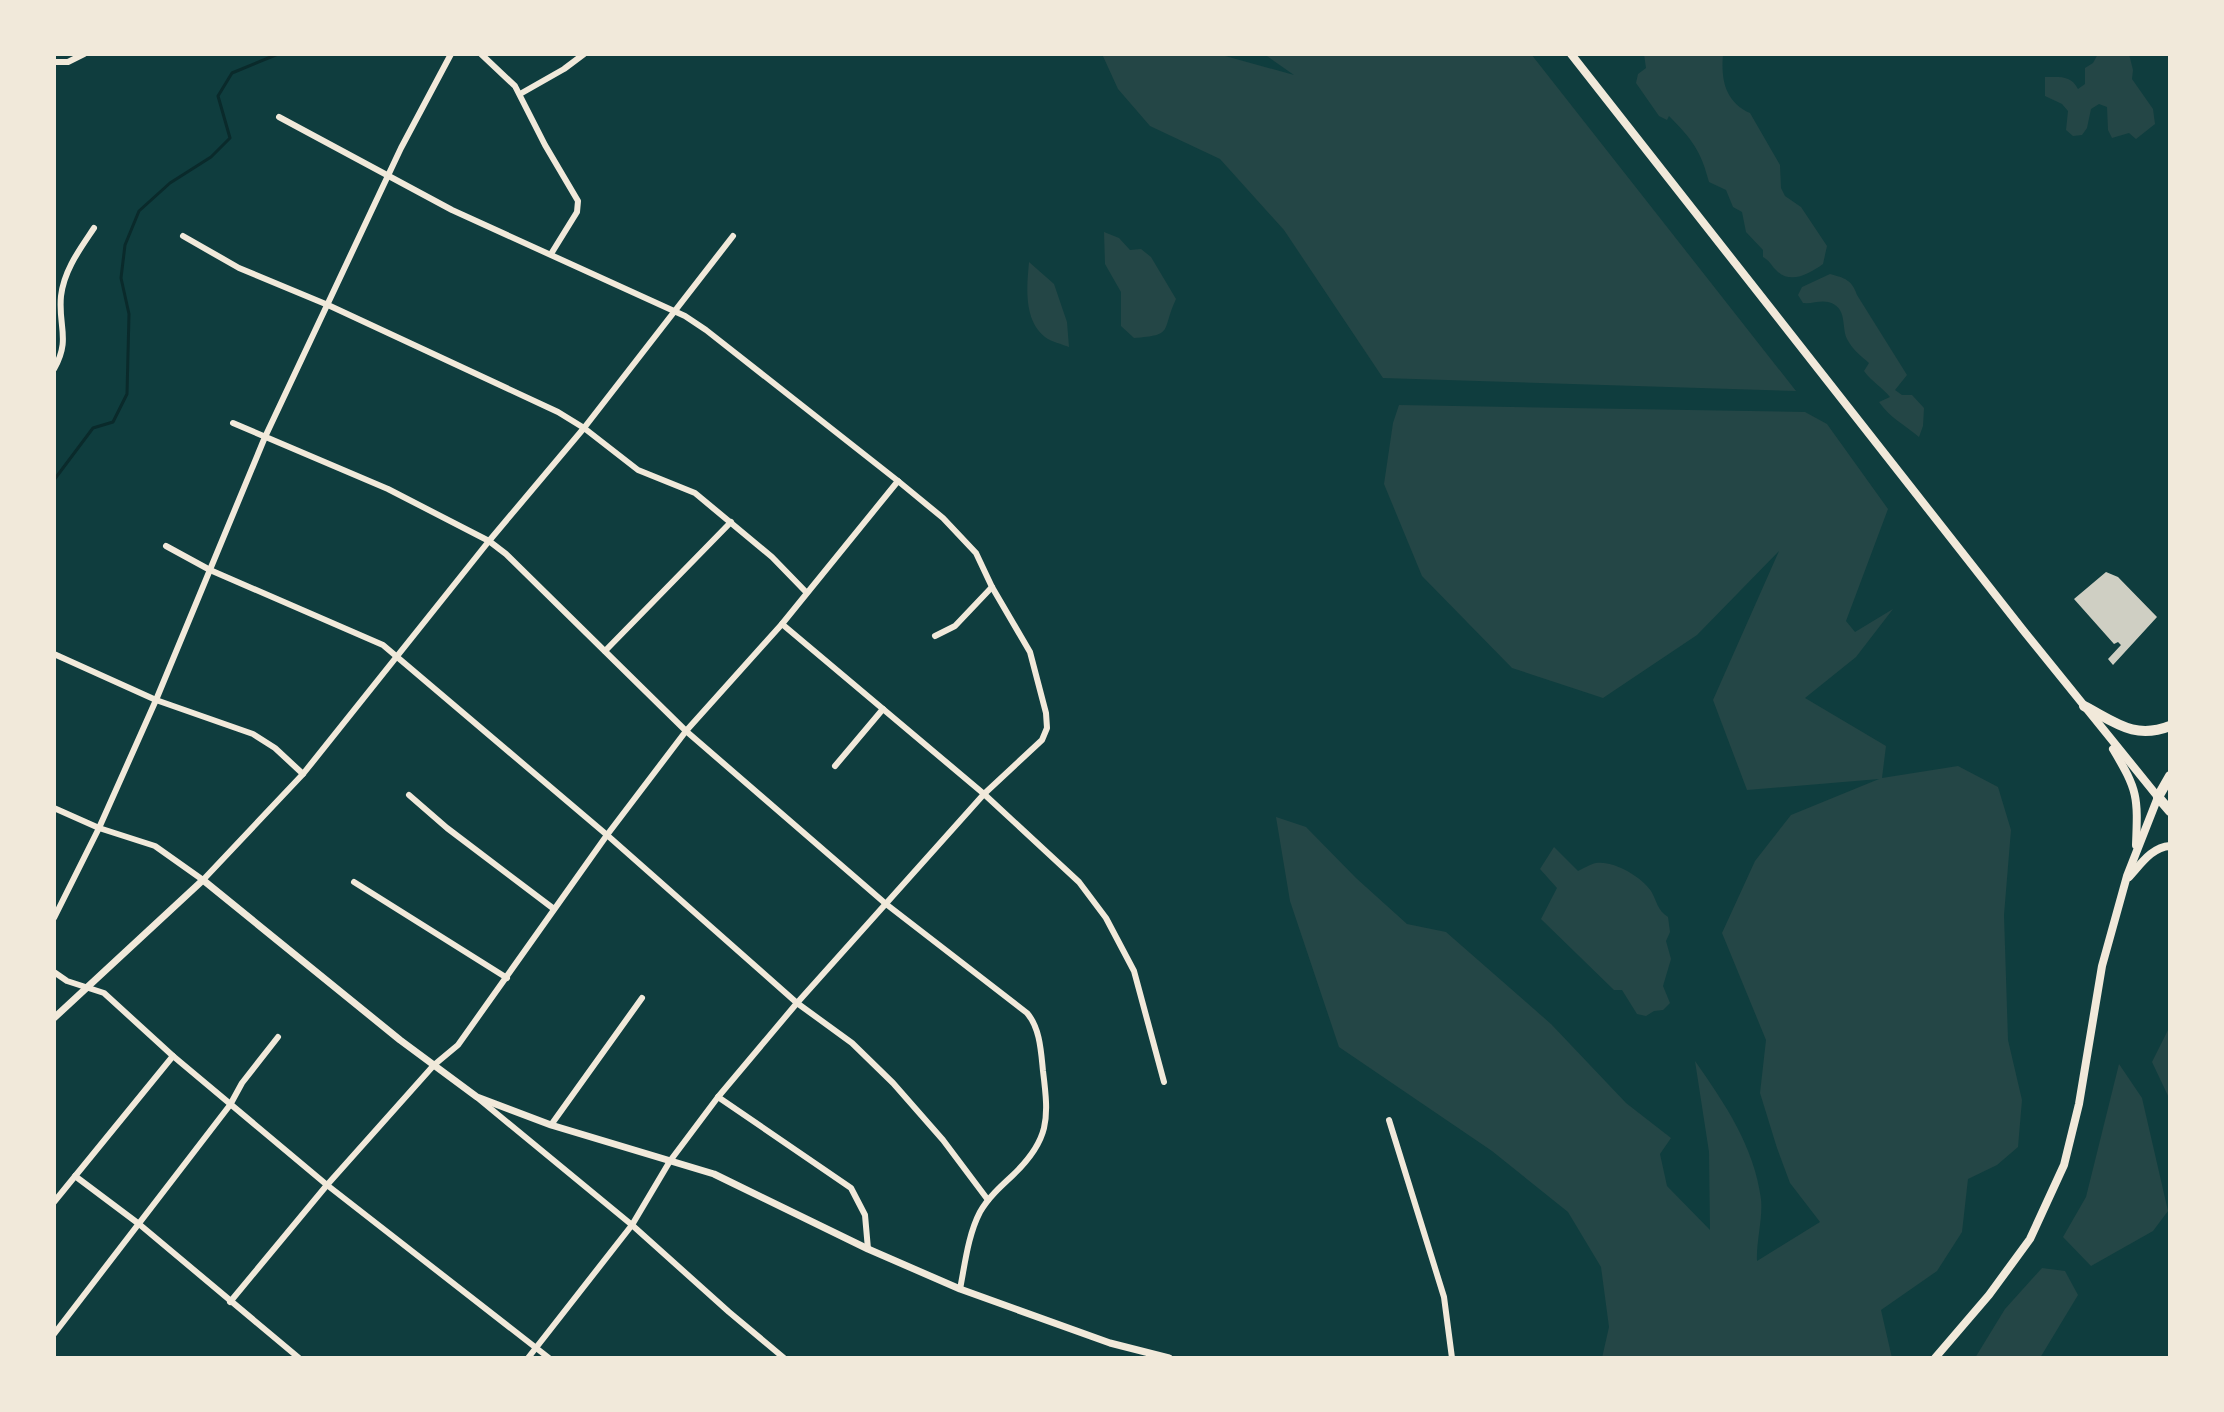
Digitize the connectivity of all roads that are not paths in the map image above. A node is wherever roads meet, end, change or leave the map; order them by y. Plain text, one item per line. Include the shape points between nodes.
1 (84, 54) edge
2 (451, 54) edge
3 (481, 54) edge
4 (584, 54) edge
5 (1571, 54) edge
6 (54, 62) edge
7 (520, 94) junction
8 (279, 117) dead end
9 (390, 174) junction
10 (94, 228) dead end
11 (183, 236) dead end
12 (733, 236) dead end
13 (551, 254) junction
14 (328, 305) junction
15 (673, 311) junction
16 (54, 369) edge
17 (233, 423) dead end
18 (584, 428) junction
19 (265, 437) junction
20 (898, 481) junction
21 (731, 522) junction
22 (489, 541) junction
23 (166, 546) dead end
24 (210, 570) junction
25 (992, 587) junction
26 (806, 592) junction
27 (782, 624) junction
28 (935, 636) dead end
29 (605, 651) junction
30 (54, 654) edge
31 (398, 657) junction
32 (156, 700) junction
33 (2084, 706) junction
34 (883, 709) junction
35 (2098, 724) junction
36 (2170, 726) edge
37 (686, 731) junction
38 (835, 766) dead end
39 (303, 774) junction
40 (2170, 776) edge
41 (984, 794) junction
42 (409, 795) dead end
43 (2158, 797) junction
44 (54, 808) edge
45 (2170, 811) edge
46 (99, 828) junction
47 (607, 835) junction
48 (2170, 846) edge
49 (2135, 854) junction
50 (203, 880) junction
51 (2126, 881) junction
52 (354, 882) dead end
53 (886, 904) junction
54 (554, 909) junction
55 (54, 918) edge
56 (54, 972) edge
57 (507, 978) junction
58 (88, 987) junction
59 (642, 998) dead end
60 (797, 1003) junction
61 (54, 1018) edge
62 (278, 1037) dead end
63 (173, 1056) junction
64 (434, 1065) junction
65 (1164, 1082) dead end
66 (477, 1097) junction
67 (718, 1097) junction
68 (230, 1105) junction
69 (1389, 1120) dead end
70 (551, 1125) junction
71 (670, 1161) junction
72 (75, 1176) junction
73 (327, 1185) junction
74 (988, 1200) junction
75 (54, 1202) edge
76 (139, 1224) junction
77 (632, 1225) junction
78 (868, 1249) junction
79 (960, 1289) junction
80 (230, 1302) junction
81 (54, 1334) edge
82 (536, 1348) junction
83 (299, 1358) edge
84 (528, 1358) edge
85 (549, 1358) edge
86 (784, 1358) edge
87 (1169, 1358) edge
88 (1452, 1358) edge
89 (1935, 1358) edge

1 - 6 street
2 - 9 street
3 - 7 street
4 - 7 street
5 - 33 main road
7 - 13 street via 578,201 577,212
8 - 9 street
9 - 13 street via 452,210
9 - 14 street
10 - 16 street via 64,280 64,345
11 - 14 street via 239,268
12 - 15 street
13 - 15 street
14 - 18 street
14 - 19 street
15 - 18 street
15 - 20 street via 706,330
17 - 19 street
18 - 21 street via 638,470 695,493
18 - 22 street
19 - 22 street via 388,489
19 - 24 street
20 - 25 street via 976,553
20 - 26 street
21 - 26 street
21 - 29 street
22 - 29 street
22 - 31 street
23 - 24 street
24 - 31 street via 365,635
24 - 32 street
25 - 28 street via 955,626
25 - 41 street via 1030,652 1047,728 1042,740
26 - 27 street
27 - 34 street
27 - 37 street
29 - 37 street
30 - 32 street
31 - 39 street
31 - 47 street
32 - 39 street via 253,734
32 - 46 street
33 - 35 main road
33 - 36 highway via 2128,730 2141,733
34 - 38 street
34 - 41 street
35 - 43 main road
35 - 49 main road via 2133,782
37 - 47 street
37 - 53 street
39 - 50 street
40 - 43 highway
41 - 53 street
41 - 65 street via 1079,882 1106,918 1134,971
42 - 54 street
43 - 45 highway
43 - 49 main road
44 - 46 street
46 - 50 street via 155,846
46 - 55 street
47 - 54 street
47 - 60 street
48 - 51 main road via 2152,852
49 - 51 main road
50 - 58 street
50 - 64 street
51 - 89 main road via 2102,966 2064,1165 2030,1239
52 - 57 street
53 - 60 street
53 - 74 street via 1022,1008 1034,1024 1047,1123 1020,1168
54 - 57 street
56 - 58 street
57 - 64 street via 458,1045
58 - 61 street
58 - 63 street via 110,997
59 - 70 street
60 - 67 street
60 - 74 street via 852,1043 893,1083
62 - 68 street
63 - 68 street
63 - 72 street
64 - 66 street
64 - 73 street
66 - 70 street
66 - 77 street
67 - 71 street
67 - 78 street via 851,1188 865,1215
68 - 73 street
68 - 76 street
69 - 88 street via 1444,1297
70 - 71 street
71 - 77 street
71 - 78 street via 732,1182
72 - 75 street
72 - 76 street
73 - 80 street
73 - 82 street
74 - 79 street via 973,1231
76 - 80 street
76 - 81 street
77 - 82 street
77 - 86 street
78 - 79 street
79 - 87 street via 1110,1343
80 - 83 street
82 - 84 street
82 - 85 street

